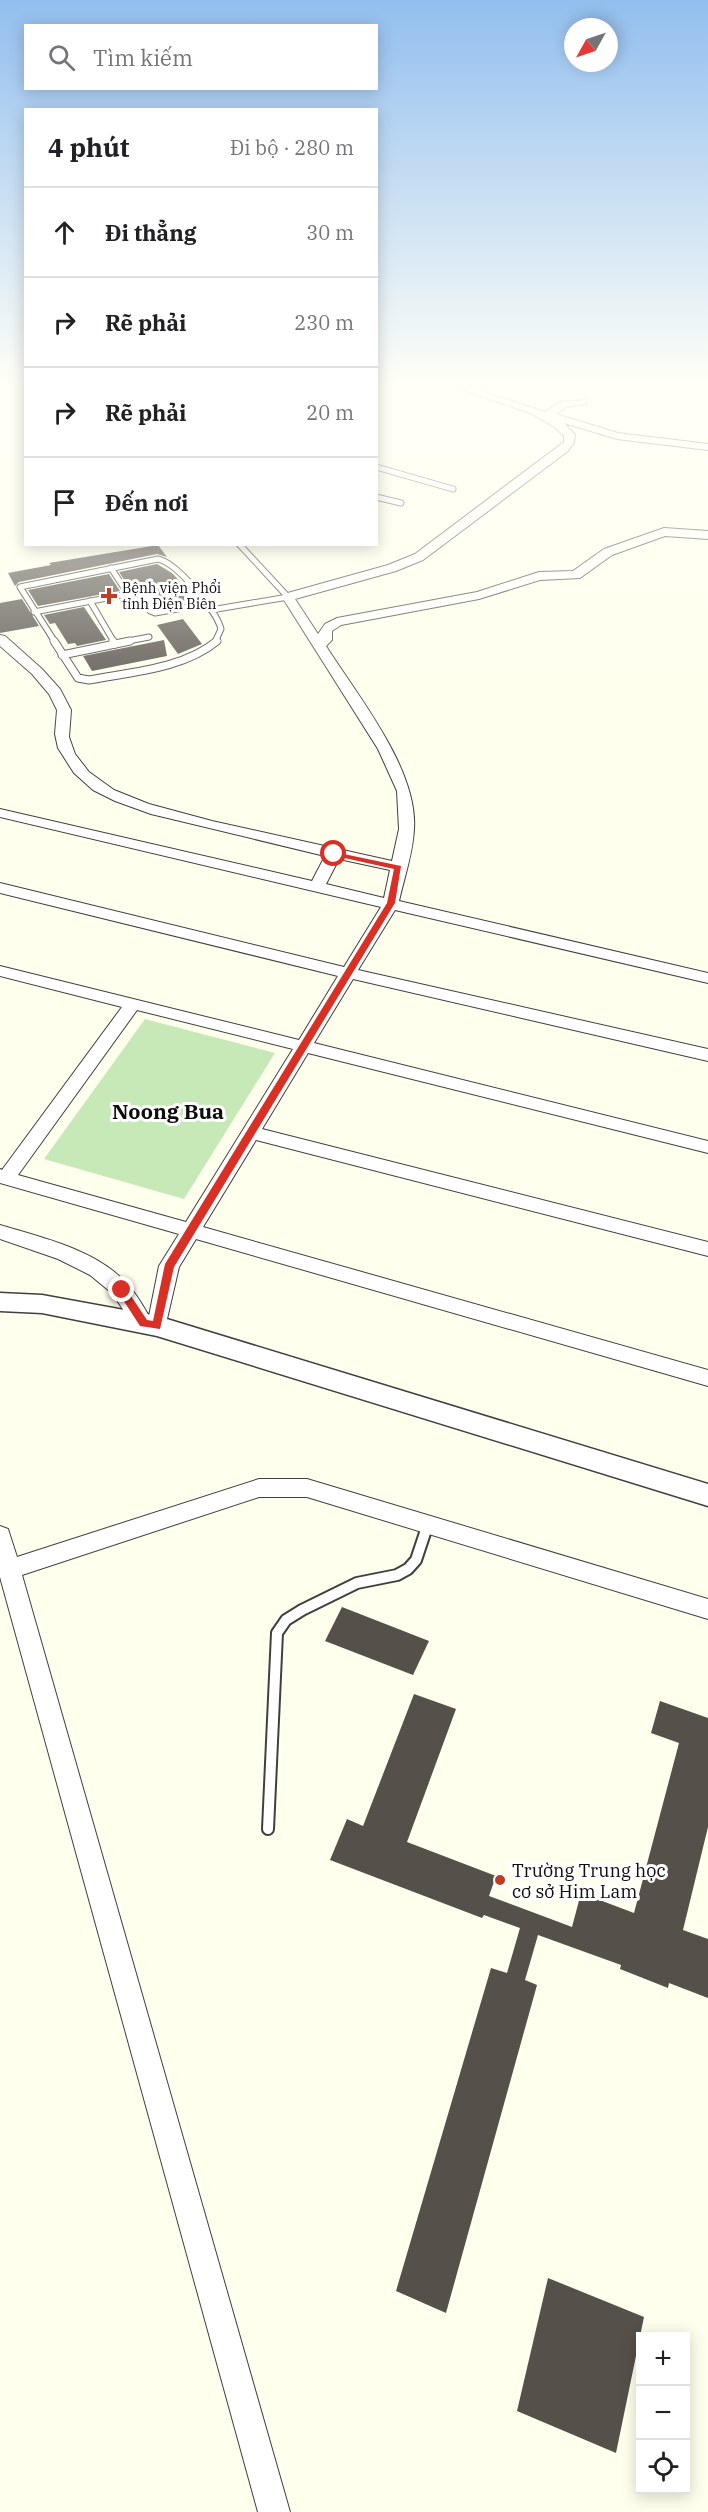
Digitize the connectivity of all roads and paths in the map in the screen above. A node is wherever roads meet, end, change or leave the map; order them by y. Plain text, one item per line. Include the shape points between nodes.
1 (489, 504) edge
2 (708, 536) edge
3 (241, 546) edge
4 (111, 568) junction
5 (128, 594) junction
6 (288, 597) junction
7 (90, 601) junction
8 (206, 604) junction
9 (211, 610) junction
10 (34, 612) junction
11 (149, 637) dead end
12 (0, 639) edge
13 (115, 644) junction
14 (319, 645) junction
15 (62, 655) junction
16 (0, 813) edge
17 (334, 854) junction
18 (398, 867) junction
19 (316, 886) junction
20 (0, 888) edge
21 (391, 903) junction
22 (348, 973) junction
23 (3, 977) edge
24 (708, 978) edge
25 (133, 1004) junction
26 (303, 1047) junction
27 (708, 1055) edge
28 (251, 1132) junction
29 (708, 1147) edge
30 (3, 1177) edge
31 (191, 1230) junction
32 (0, 1232) edge
33 (708, 1248) edge
34 (0, 1302) edge
35 (150, 1325) junction
36 (708, 1378) edge
37 (708, 1496) edge
38 (428, 1524) junction
39 (0, 1536) edge
40 (9, 1569) junction
41 (708, 1609) edge
42 (268, 1829) dead end
43 (274, 2512) edge

1 - 6 street via 419,556 392,568
2 - 14 street via 664,532 608,552 576,575 539,576 479,595 337,622 328,627 325,640
3 - 6 lane
4 - 5 lane
4 - 8 lane via 168,560
4 - 10 lane via 21,586
5 - 7 lane
5 - 8 lane via 140,593 155,613
6 - 9 lane
6 - 14 street
7 - 10 lane
7 - 13 lane
8 - 9 lane
9 - 15 lane via 221,628 220,638 216,645 186,659 81,680
10 - 15 lane
11 - 13 lane
12 - 17 street via 52,688 64,708 62,736 68,756 88,779 128,802
13 - 15 lane
14 - 18 street via 385,749 404,791 407,829
16 - 19 street
17 - 18 street
17 - 19 street
18 - 21 street
19 - 21 street
20 - 22 street
21 - 22 street
21 - 24 street
22 - 26 street
22 - 27 street
23 - 25 street
25 - 26 street
25 - 30 street
26 - 28 street
26 - 29 street
28 - 31 street
28 - 33 street
30 - 31 street
31 - 35 street via 169,1266
31 - 36 street
32 - 35 street via 84,1263 107,1276
34 - 35 street via 42,1304
35 - 37 street
38 - 40 street via 307,1488 259,1488
38 - 41 street
38 - 42 lane via 416,1560 408,1569 348,1587 286,1620 277,1633
39 - 40 street
40 - 43 street

